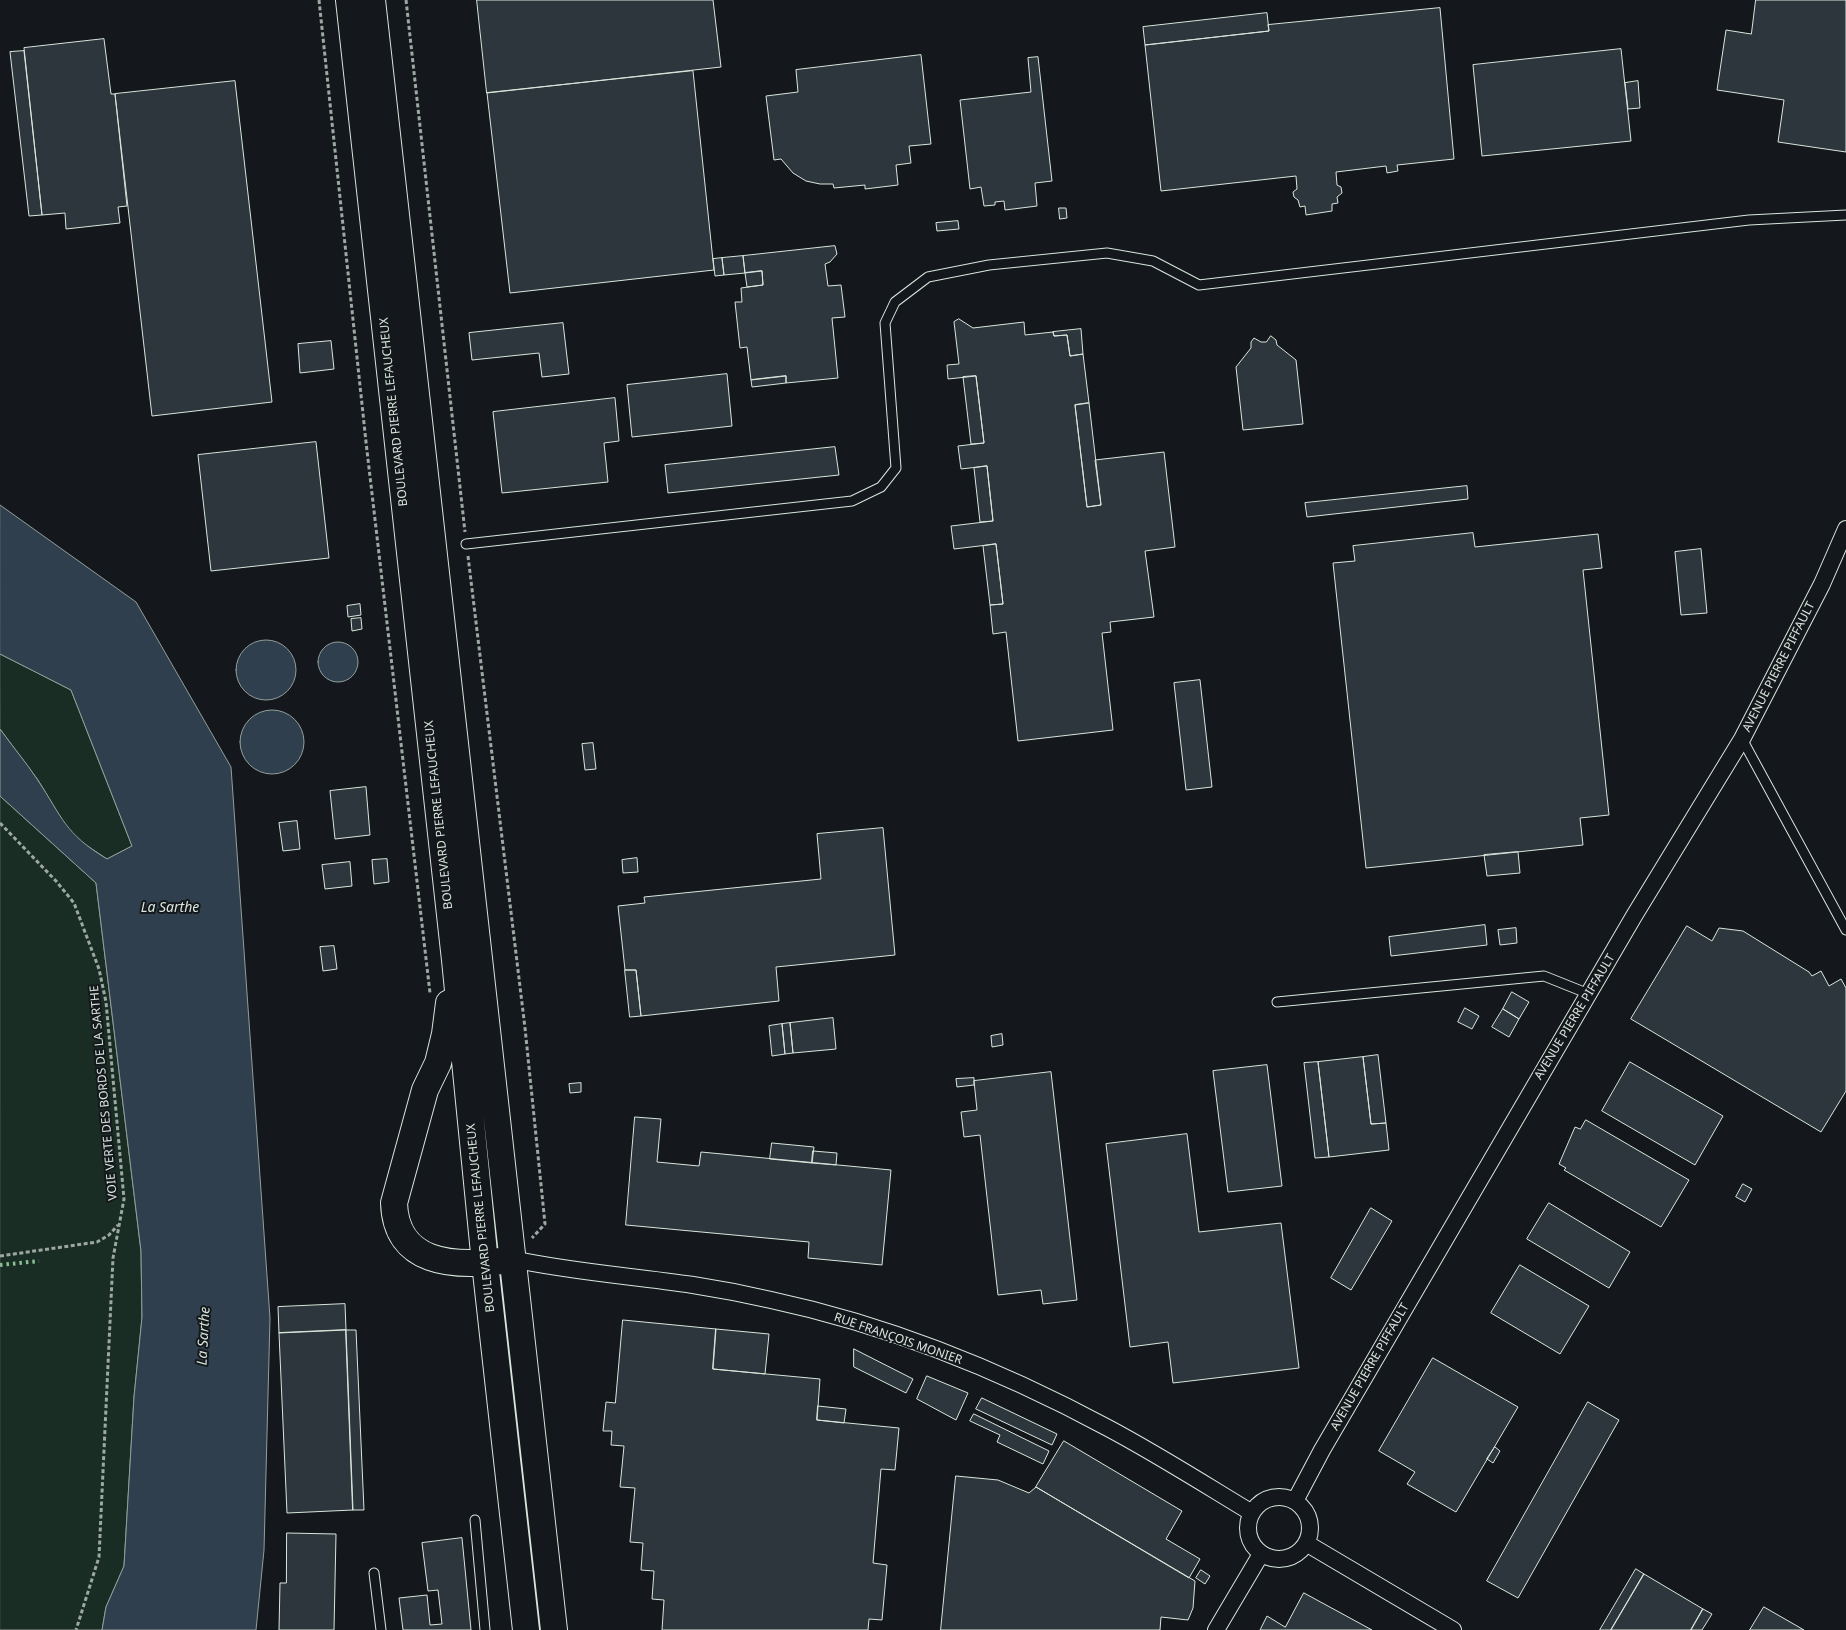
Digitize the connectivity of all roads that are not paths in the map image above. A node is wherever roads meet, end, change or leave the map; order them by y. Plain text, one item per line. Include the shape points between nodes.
1 (349, 0) edge
2 (372, 0) edge
3 (1846, 215) edge
4 (1846, 529) edge
5 (466, 544) road end
6 (1742, 739) junction
7 (1846, 930) edge
8 (455, 960) junction
9 (1589, 994) junction
10 (1277, 1002) dead end
11 (512, 1259) junction
12 (485, 1263) junction
13 (1295, 1501) junction
14 (1252, 1513) junction
15 (475, 1520) dead end
16 (1306, 1543) junction
17 (1261, 1554) junction
18 (374, 1573) dead end
19 (381, 1630) edge
20 (485, 1630) edge
21 (526, 1630) edge
22 (554, 1630) edge
23 (1216, 1630) edge
24 (1453, 1630) edge

1 - 8 main road, BOULEVARD PIERRE LEFAUCHEUX
2 - 11 main road, BOULEVARD PIERRE LEFAUCHEUX
3 - 5 lane via 1749,220 1199,285 1153,261 1107,253 989,265 928,277 895,302 885,323 896,468 881,488 852,501
4 - 6 street, AVENUE PIERRE PIFFAULT via 1822,584
6 - 7 lane
6 - 9 street, AVENUE PIERRE PIFFAULT
8 - 12 main road, BOULEVARD PIERRE LEFAUCHEUX
8 - 12 main road via 445,1034 438,1063 425,1090 396,1196 394,1217 405,1242 426,1256
9 - 10 lane via 1544,976
9 - 13 street, AVENUE PIERRE PIFFAULT
11 - 12 main road
11 - 14 street, RUE FRANÇOIS MONIER via 563,1270 693,1285 773,1300 918,1344 1002,1377 1073,1410
11 - 22 main road, BOULEVARD PIERRE LEFAUCHEUX
12 - 21 main road, BOULEVARD PIERRE LEFAUCHEUX
13 - 14 street via 1274,1497 1264,1500
13 - 16 street via 1308,1517 1310,1526
14 - 17 street via 1247,1525 1248,1535
15 - 20 lane
16 - 17 street via 1298,1554 1288,1558 1278,1560
16 - 24 street
17 - 23 street
18 - 19 lane

